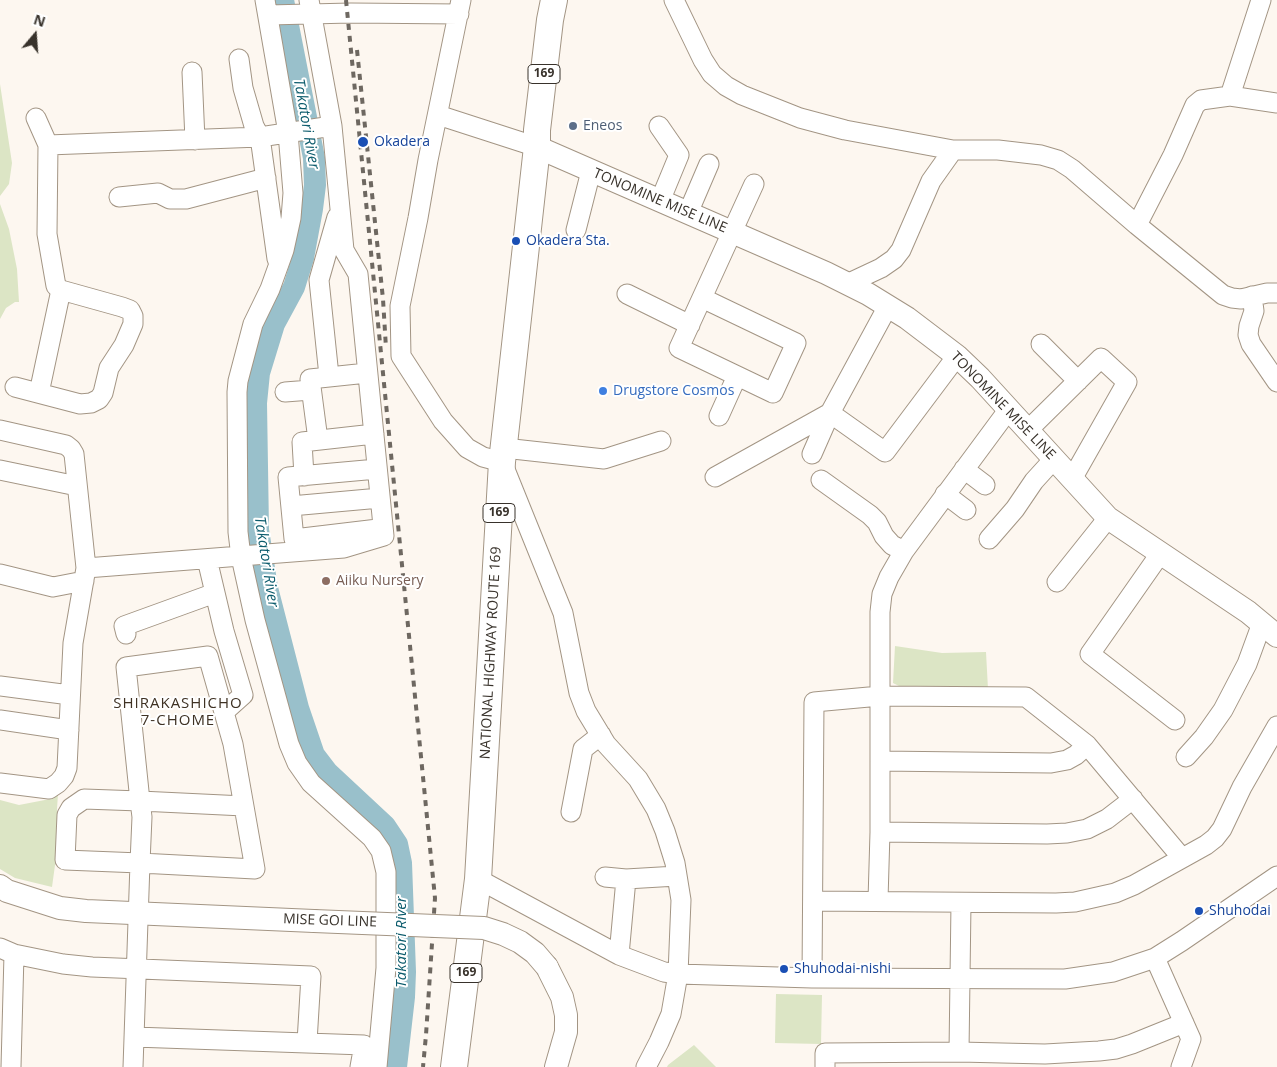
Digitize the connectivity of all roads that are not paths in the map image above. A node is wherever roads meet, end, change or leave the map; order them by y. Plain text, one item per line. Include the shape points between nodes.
1 (554, 0) edge
2 (674, 0) edge
3 (1261, 0) edge
4 (460, 7) edge
5 (269, 10) edge
6 (308, 10) edge
7 (239, 60) dead end
8 (192, 72) dead end
9 (1230, 96) junction
10 (1277, 103) edge
11 (438, 115) junction
12 (36, 118) dead end
13 (659, 126) dead end
14 (329, 127) junction
15 (291, 132) junction
16 (260, 137) junction
17 (195, 140) junction
18 (48, 145) junction
19 (537, 148) junction
20 (953, 150) junction
21 (709, 164) dead end
22 (591, 171) junction
23 (266, 178) junction
24 (754, 184) dead end
25 (119, 196) dead end
26 (660, 201) junction
27 (340, 206) junction
28 (688, 213) junction
29 (1137, 225) junction
30 (576, 230) dead end
31 (732, 232) junction
32 (278, 267) junction
33 (849, 283) junction
34 (61, 290) junction
35 (1277, 293) edge
36 (627, 294) dead end
37 (1252, 296) junction
38 (702, 298) junction
39 (888, 306) junction
40 (690, 325) junction
41 (1041, 344) dead end
42 (958, 356) junction
43 (367, 374) junction
44 (329, 376) junction
45 (738, 376) junction
46 (1078, 381) junction
47 (1277, 382) edge
48 (15, 387) dead end
49 (311, 390) junction
50 (285, 392) dead end
51 (39, 393) junction
52 (1009, 409) junction
53 (830, 413) junction
54 (719, 416) dead end
55 (0, 430) edge
56 (1028, 430) junction
57 (374, 434) junction
58 (318, 440) junction
59 (661, 441) dead end
60 (812, 454) dead end
61 (503, 455) junction
62 (1054, 459) junction
63 (964, 469) junction
64 (0, 470) edge
65 (377, 470) junction
66 (304, 476) junction
67 (715, 477) dead end
68 (1072, 479) junction
69 (821, 480) dead end
70 (985, 485) dead end
71 (77, 486) junction
72 (946, 494) junction
73 (380, 498) junction
74 (291, 506) junction
75 (966, 510) dead end
76 (1108, 518) junction
77 (383, 528) junction
78 (989, 539) dead end
79 (904, 551) junction
80 (1160, 554) junction
81 (244, 557) junction
82 (208, 558) junction
83 (0, 574) edge
84 (85, 575) junction
85 (1057, 582) dead end
86 (215, 593) junction
87 (1269, 629) edge
88 (126, 634) dead end
89 (0, 686) edge
90 (70, 695) junction
91 (880, 696) junction
92 (224, 712) junction
93 (0, 720) edge
94 (1175, 720) dead end
95 (1277, 726) edge
96 (68, 730) junction
97 (601, 735) junction
98 (1087, 745) junction
99 (1186, 757) dead end
100 (880, 761) junction
101 (0, 783) edge
102 (1133, 799) junction
103 (140, 800) junction
104 (244, 806) junction
105 (571, 812) dead end
106 (880, 832) junction
107 (1182, 858) junction
108 (140, 863) junction
109 (677, 876) junction
110 (1277, 876) edge
111 (605, 877) dead end
112 (478, 879) junction
113 (626, 879) junction
114 (0, 886) edge
115 (878, 900) junction
116 (813, 901) junction
117 (961, 903) junction
118 (138, 914) junction
119 (7, 951) edge
120 (619, 956) junction
121 (1155, 958) junction
122 (136, 968) junction
123 (678, 974) junction
124 (812, 978) junction
125 (958, 978) junction
126 (1184, 1023) junction
127 (134, 1037) junction
128 (307, 1042) junction
129 (1116, 1048) junction
130 (958, 1052) junction
131 (1042, 1060) edge
132 (11, 1067) edge
133 (133, 1067) edge
134 (360, 1067) edge
135 (377, 1067) edge
136 (454, 1067) edge
137 (556, 1067) edge
138 (646, 1067) edge
139 (825, 1067) edge
140 (1109, 1067) edge
141 (1180, 1067) edge

1 - 19 highway, NATIONAL HIGHWAY ROUTE 169 / 169
2 - 20 street via 708,67 726,86 742,95 830,126
3 - 9 street
4 - 6 street via 351,13
4 - 11 street
5 - 6 street
5 - 15 street
6 - 14 street
7 - 16 street via 243,88
8 - 17 street
9 - 10 street
9 - 29 street via 1201,100 1195,105
11 - 19 street
11 - 61 street via 400,306 401,356 443,421 468,448 484,458
12 - 18 street
13 - 26 street via 679,155
14 - 15 street
14 - 27 street
15 - 16 street
15 - 32 street via 291,218
16 - 17 street
16 - 23 street
17 - 18 street
18 - 34 street via 47,234 56,286
19 - 22 main road, TONOMINE MISE LINE
19 - 61 highway, NATIONAL HIGHWAY ROUTE 169 / 169
20 - 29 street via 998,150 1058,160
20 - 33 street via 931,181 894,259
21 - 28 street
22 - 26 main road, TONOMINE MISE LINE
22 - 30 street
23 - 25 street via 186,200 170,199 158,193
23 - 32 street
24 - 31 street
26 - 28 main road, TONOMINE MISE LINE
27 - 43 street via 344,250 358,274
27 - 44 street via 319,280
28 - 31 main road, TONOMINE MISE LINE
29 - 37 street via 1223,294 1241,299
31 - 33 main road, TONOMINE MISE LINE
31 - 38 street
32 - 81 street via 253,324 237,392 237,509
33 - 39 main road, TONOMINE MISE LINE
34 - 51 street
34 - 51 street via 130,310 133,324 109,368 103,393 98,399 80,404
35 - 37 street
36 - 40 street
37 - 47 street via 1254,311 1248,334 1251,344
38 - 40 street
38 - 45 street via 796,342 773,393
39 - 42 main road, TONOMINE MISE LINE
39 - 53 street
40 - 45 street via 679,348
41 - 46 street
42 - 52 main road, TONOMINE MISE LINE
42 - 53 street via 885,452
43 - 44 street
43 - 57 street
44 - 49 street via 310,379
45 - 54 street
46 - 56 street
46 - 68 street via 1101,358 1127,382
48 - 51 street
49 - 50 street
49 - 58 street
52 - 56 main road, TONOMINE MISE LINE
52 - 63 street
53 - 60 street
53 - 67 street
55 - 71 street via 66,445 74,454
56 - 62 main road, TONOMINE MISE LINE
57 - 58 street
57 - 65 street
58 - 66 street via 302,442
59 - 61 street via 604,459
61 - 97 street via 563,613 579,693
61 - 112 highway, NATIONAL HIGHWAY ROUTE 169 / 169
62 - 68 main road, TONOMINE MISE LINE
62 - 78 street
63 - 70 street
63 - 72 street
64 - 71 street
65 - 66 street
65 - 73 street
66 - 74 street via 288,477
68 - 76 main road, TONOMINE MISE LINE
69 - 79 street via 870,515 892,545
71 - 84 street
72 - 75 street
72 - 79 street
73 - 74 street
73 - 77 street
74 - 77 street via 294,539
76 - 80 main road, TONOMINE MISE LINE
76 - 85 street
77 - 81 street via 384,536 344,548
79 - 91 street via 882,594
80 - 87 main road, TONOMINE MISE LINE
80 - 94 street via 1090,654
81 - 82 street
81 - 135 street via 255,620 297,763 311,783 372,838 381,851 386,872 386,968
82 - 84 street
82 - 86 street
83 - 84 street via 53,587
84 - 90 street via 73,643
86 - 88 street via 124,626
86 - 92 street via 243,695
87 - 99 street via 1223,710
89 - 90 street
90 - 96 street
91 - 98 street via 1026,697
91 - 100 street
91 - 116 street via 814,702
92 - 103 street via 208,656 126,666
92 - 104 street
93 - 96 street
95 - 107 street via 1218,833 1206,845
96 - 101 street via 67,768 53,788
97 - 105 street via 583,749
97 - 109 street via 638,780 656,809
98 - 100 street via 1067,760 1051,763
98 - 102 street
100 - 106 street
102 - 106 street via 1107,819 1087,829 1067,833
102 - 107 street
103 - 104 street
103 - 108 street
103 - 108 street via 84,799 70,808 66,815 65,860
104 - 108 street via 255,869
106 - 115 street
107 - 117 street via 1134,885 1097,898 1056,903
108 - 118 street
109 - 113 street
109 - 123 street via 681,900
110 - 121 street
111 - 113 street
112 - 120 street
112 - 136 highway, NATIONAL HIGHWAY ROUTE 169 / 169
113 - 120 street
114 - 118 main road, MISE GOI LINE via 60,908
115 - 116 street
115 - 117 street
116 - 124 street
117 - 125 street
118 - 122 street
118 - 137 main road, MISE GOI LINE, bridge via 484,928 503,934 535,954 547,967 562,997 566,1032
119 - 122 street via 63,964
119 - 132 street
120 - 123 street
121 - 125 street via 1113,972 1065,979
121 - 126 street
122 - 127 street
122 - 128 street via 311,976
123 - 124 street
123 - 138 street via 671,1014
124 - 125 street
125 - 130 street
126 - 129 street
126 - 141 street via 1191,1039
127 - 128 street
127 - 133 street
128 - 134 street via 364,1045
129 - 131 street
129 - 140 street
130 - 131 street
130 - 139 street via 825,1053

